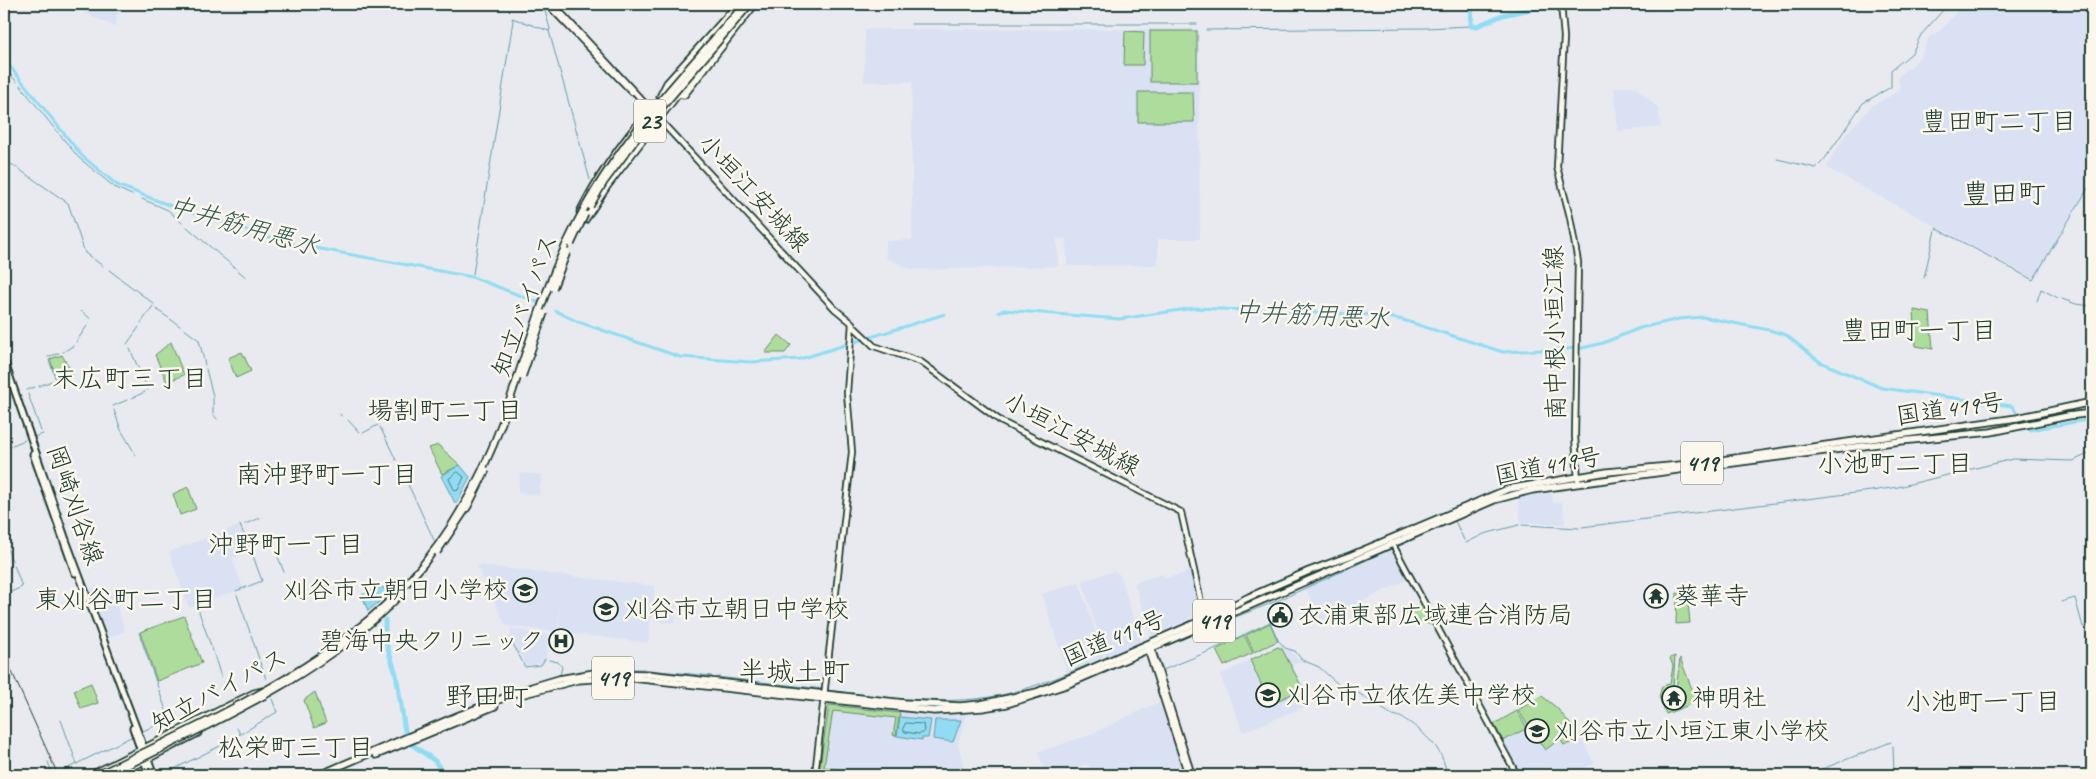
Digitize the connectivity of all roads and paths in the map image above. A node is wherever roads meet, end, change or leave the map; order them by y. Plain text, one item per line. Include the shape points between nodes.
1 (546, 4) edge
2 (553, 4) edge
3 (741, 4) edge
4 (750, 4) edge
5 (755, 4) edge
6 (1561, 4) edge
7 (664, 93) junction
8 (678, 94) junction
9 (639, 98) junction
10 (650, 109) junction
11 (658, 119) junction
12 (575, 224) junction
13 (567, 251) junction
14 (852, 324) junction
15 (4, 360) edge
16 (4, 370) edge
17 (2092, 402) edge
18 (2092, 413) edge
19 (1578, 481) junction
20 (1392, 542) junction
21 (1206, 621) junction
22 (1149, 646) junction
23 (263, 693) junction
24 (825, 693) junction
25 (409, 738) junction
26 (142, 749) junction
27 (146, 760) junction
28 (91, 775) edge
29 (98, 775) edge
30 (108, 775) edge
31 (116, 775) edge
32 (149, 775) edge
33 (154, 775) edge
34 (319, 775) edge
35 (328, 775) edge
36 (815, 775) edge
37 (1188, 775) edge
38 (1192, 775) edge
39 (1517, 775) edge

1 - 9 main road
2 - 9 main road
3 - 7 highway, 23, bridge
3 - 7 highway, 23 via 667,83
3 - 12 highway, 知立バイパス / 23, bridge via 624,146
4 - 8 highway, 23, bridge
4 - 13 highway, 知立バイパス / 23, bridge via 641,132 604,182
5 - 8 highway, 23 via 684,95
6 - 19 main road, 南中根小垣江線 via 1564,37 1557,167 1578,262 1575,436
7 - 10 highway, 23
8 - 11 highway, 23
9 - 10 main road, 小垣江安城線
10 - 11 main road, 小垣江安城線
10 - 12 highway, 23, bridge via 599,176
11 - 13 highway, 23, bridge via 590,210
11 - 14 main road, 小垣江安城線
12 - 23 highway, 知立バイパス / 23, bridge via 558,262 492,446 464,505 431,556 389,601 349,635
13 - 23 highway, 知立バイパス / 23, bridge via 495,450 452,532 411,585 372,622 334,652
14 - 21 main road, 小垣江安城線 via 874,346 921,362 1002,422 1181,512
14 - 24 main road via 847,393 852,452
15 - 26 main road, 岡崎刈谷線
16 - 26 main road, 岡崎刈谷線 via 54,518
17 - 19 highway, 国道419号 / 419 via 2017,418 1701,463 1608,472
18 - 19 highway, 国道419号 / 419 via 1991,432
19 - 20 highway, 国道419号 / 419 via 1494,500
20 - 21 highway, 国道419号 / 419 via 1331,571
20 - 21 highway, 国道419号 / 419 via 1321,566 1249,597
20 - 39 main road
21 - 22 highway, 国道419号 / 419
22 - 24 highway, 国道419号 / 419 via 1038,695 982,708 934,710
22 - 37 main road
22 - 38 main road
23 - 26 highway, bridge via 254,693
23 - 27 highway, bridge via 252,704
23 - 29 highway, 知立バイパス / 23, bridge
23 - 30 highway, 知立バイパス / 23, bridge
24 - 25 highway, 国道419号 / 419 via 623,677 578,680 520,696
24 - 36 main road
25 - 34 highway, 国道419号 / 419
25 - 35 highway, 国道419号 / 419 via 400,745
26 - 27 main road, 岡崎刈谷線
26 - 28 highway
27 - 31 highway
27 - 32 main road, 岡崎刈谷線
27 - 33 main road, 岡崎刈谷線

